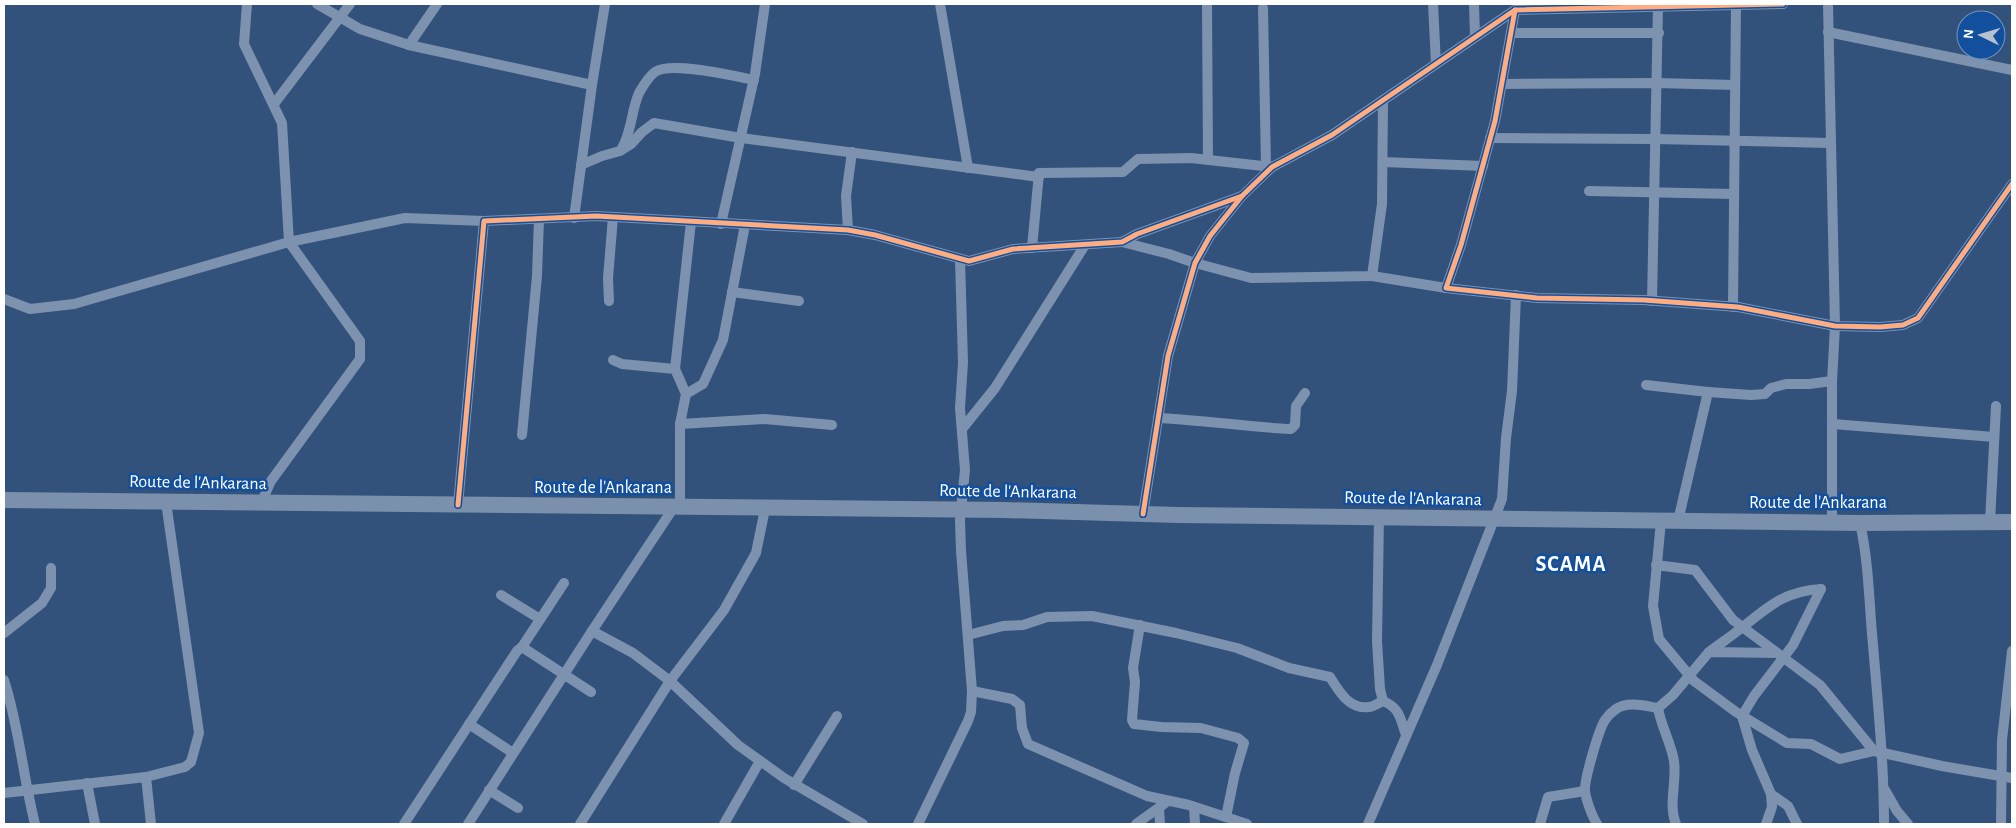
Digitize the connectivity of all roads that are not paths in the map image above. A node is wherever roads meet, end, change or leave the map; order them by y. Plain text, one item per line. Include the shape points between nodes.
1 (247, 4) edge
2 (317, 4) edge
3 (350, 4) edge
4 (437, 4) edge
5 (605, 4) edge
6 (764, 4) edge
7 (940, 4) edge
8 (1433, 4) edge
9 (1474, 4) edge
10 (1736, 4) edge
11 (1783, 4) edge
12 (1828, 4) edge
13 (1207, 5) dead end
14 (1658, 6) junction
15 (1263, 8) dead end
16 (1515, 10) junction
17 (339, 17) junction
18 (1828, 32) junction
19 (1511, 33) junction
20 (1659, 33) junction
21 (1475, 38) junction
22 (409, 45) junction
23 (1436, 64) junction
24 (2012, 70) edge
25 (754, 80) junction
26 (1656, 83) junction
27 (1502, 84) junction
28 (592, 85) junction
29 (1735, 85) junction
30 (1383, 100) junction
31 (274, 104) junction
32 (741, 138) junction
33 (1490, 138) junction
34 (1655, 139) junction
35 (1734, 142) junction
36 (1830, 143) junction
37 (620, 151) junction
38 (852, 152) junction
39 (1208, 160) junction
40 (1383, 162) junction
41 (581, 165) junction
42 (1482, 166) junction
43 (1269, 167) junction
44 (968, 168) junction
45 (1039, 177) junction
46 (2012, 184) edge
47 (1589, 191) dead end
48 (1654, 194) junction
49 (1734, 194) junction
50 (1242, 196) junction
51 (613, 217) junction
52 (574, 218) junction
53 (539, 219) junction
54 (484, 221) junction
55 (691, 222) junction
56 (721, 224) junction
57 (745, 225) junction
58 (848, 230) junction
59 (289, 242) junction
60 (1122, 242) junction
61 (1085, 245) junction
62 (1032, 248) junction
63 (960, 259) junction
64 (1195, 263) junction
65 (1372, 276) junction
66 (1446, 288) junction
67 (732, 292) junction
68 (1516, 296) junction
69 (4, 300) edge
70 (609, 301) dead end
71 (799, 301) dead end
72 (1652, 301) junction
73 (1733, 306) junction
74 (1835, 326) junction
75 (613, 360) dead end
76 (675, 369) junction
77 (1832, 381) junction
78 (1646, 385) dead end
79 (1708, 392) junction
80 (1305, 393) dead end
81 (686, 394) junction
82 (1996, 406) dead end
83 (1158, 418) junction
84 (680, 424) junction
85 (1833, 424) junction
86 (832, 425) dead end
87 (962, 429) junction
88 (522, 435) dead end
89 (1994, 437) junction
90 (4, 500) edge
91 (166, 502) junction
92 (261, 503) junction
93 (458, 505) junction
94 (677, 507) junction
95 (765, 509) junction
96 (961, 510) junction
97 (1143, 514) junction
98 (1379, 517) junction
99 (1496, 519) junction
100 (1661, 521) junction
101 (1678, 521) junction
102 (1990, 522) junction
103 (2012, 522) edge
104 (1832, 523) junction
105 (1860, 523) junction
106 (1656, 565) junction
107 (51, 568) dead end
108 (564, 583) dead end
109 (501, 595) dead end
110 (540, 620) junction
111 (1140, 625) junction
112 (1743, 628) junction
113 (592, 631) junction
114 (4, 633) edge
115 (968, 635) junction
116 (522, 647) junction
117 (2012, 650) edge
118 (1709, 652) junction
119 (1780, 656) junction
120 (2011, 666) edge
121 (563, 674) junction
122 (1690, 676) junction
123 (4, 680) edge
124 (670, 681) junction
125 (972, 691) junction
126 (591, 692) dead end
127 (1383, 701) junction
128 (1658, 708) junction
129 (837, 716) dead end
130 (1742, 716) junction
131 (469, 724) junction
132 (1406, 735) junction
133 (1877, 752) junction
134 (513, 753) junction
135 (760, 761) junction
136 (146, 777) junction
137 (2007, 777) edge
138 (87, 783) junction
139 (794, 785) junction
140 (1884, 787) junction
141 (26, 790) junction
142 (489, 790) junction
143 (1585, 791) junction
144 (4, 793) edge
145 (1771, 794) junction
146 (1168, 801) junction
147 (1194, 807) junction
148 (518, 808) dead end
149 (1159, 808) junction
150 (1226, 817) junction
151 (35, 824) edge
152 (95, 824) edge
153 (151, 824) edge
154 (404, 824) edge
155 (468, 824) edge
156 (580, 824) edge
157 (724, 824) edge
158 (863, 824) edge
159 (918, 824) edge
160 (1136, 824) edge
161 (1160, 824) edge
162 (1195, 824) edge
163 (1248, 824) edge
164 (1368, 824) edge
165 (1540, 824) edge
166 (1597, 824) edge
167 (1676, 824) edge
168 (1766, 824) edge
169 (1797, 824) edge
170 (1884, 824) edge
171 (1908, 824) edge
172 (2001, 824) edge

1 - 31 street via 244,44
2 - 17 street
3 - 17 street
4 - 22 street
5 - 28 street
6 - 25 street
7 - 44 street
8 - 23 street
9 - 21 street
10 - 11 street
10 - 14 street
10 - 29 street
12 - 18 street
13 - 39 street
14 - 16 street
14 - 20 street
15 - 43 street
16 - 19 street
16 - 21 street
17 - 22 street via 360,29
17 - 31 street
18 - 24 street
18 - 36 street
19 - 20 street
19 - 27 street
20 - 26 street
21 - 23 street
22 - 28 street
23 - 30 street
25 - 32 street
25 - 37 street via 670,67 656,71 638,95 629,137
26 - 27 street
26 - 29 street
26 - 34 street
27 - 33 street
28 - 41 street
29 - 35 street
30 - 40 street
30 - 43 street via 1332,135
31 - 59 street via 282,122
32 - 37 street via 654,123
32 - 38 street
32 - 56 street
33 - 34 street
33 - 42 street
34 - 35 street
34 - 48 street
35 - 36 street
35 - 49 street
36 - 74 street
37 - 41 street
38 - 44 street
38 - 58 street via 846,196
39 - 43 street
39 - 45 street via 1138,159 1123,172 1039,173
40 - 42 street
40 - 65 street via 1382,204
41 - 52 street
42 - 66 street
43 - 50 street
44 - 45 street
45 - 62 street
46 - 74 street via 1918,318 1903,325
47 - 48 street
48 - 49 street
48 - 72 street
49 - 73 street
50 - 60 street
50 - 64 street via 1210,236
51 - 52 street
51 - 55 street
51 - 70 street
52 - 53 street
53 - 54 street
53 - 88 street via 538,276
54 - 59 street via 405,218
54 - 93 street
55 - 56 street
55 - 76 street
56 - 57 street
57 - 58 street
57 - 67 street
58 - 63 street
59 - 69 street via 74,304 30,309
59 - 92 street via 360,341 360,359 271,480
60 - 61 street
60 - 64 street
61 - 62 street
61 - 87 street via 995,388
62 - 63 street via 1013,249 969,261
63 - 87 street
64 - 65 street via 1252,278
64 - 83 street via 1168,356
65 - 66 street
66 - 68 street
67 - 71 street
67 - 81 street via 722,340 702,384
68 - 72 street
68 - 99 street via 1512,391 1502,499
72 - 73 street
73 - 74 street
74 - 77 street
75 - 76 street via 622,364
76 - 81 street
77 - 79 street via 1786,384 1771,388 1765,394
77 - 85 street
78 - 79 street
79 - 101 street
80 - 83 street via 1296,406 1295,425 1291,429
81 - 84 street
82 - 89 street
83 - 97 street
84 - 86 street via 765,420
84 - 94 street
85 - 89 street
85 - 104 street
87 - 96 street via 965,470
89 - 102 street
90 - 91 main road, Route de l'Ankarana
91 - 92 main road, Route de l'Ankarana
91 - 136 street via 199,733 192,762 185,767
92 - 93 main road, Route de l'Ankarana
93 - 94 main road, Route de l'Ankarana
94 - 95 main road, Route de l'Ankarana
94 - 113 street
95 - 96 main road, Route de l'Ankarana
95 - 124 street via 756,553 724,610
96 - 97 main road, Route de l'Ankarana
96 - 115 street
97 - 98 main road, Route de l'Ankarana
98 - 99 main road, Route de l'Ankarana
98 - 127 street via 1377,640
99 - 100 main road, Route de l'Ankarana
99 - 132 street
100 - 101 main road, Route de l'Ankarana
100 - 106 street
101 - 104 main road, Route de l'Ankarana
102 - 103 main road, Route de l'Ankarana
102 - 105 main road, Route de l'Ankarana
104 - 105 main road, Route de l'Ankarana
105 - 133 street via 1867,564 1879,715
106 - 112 street via 1695,570 1733,620
106 - 122 street via 1652,606 1659,639
107 - 114 street via 52,588 42,603
108 - 110 street
109 - 110 street
110 - 116 street
111 - 115 street via 1070,615
111 - 127 street via 1237,648 1289,668 1330,677 1344,698 1354,705 1369,707
111 - 150 street via 1133,668 1134,724 1201,728 1238,738 1244,743
112 - 118 street
112 - 119 street
112 - 119 street via 1783,597 1802,590 1821,589 1793,645
113 - 121 street
113 - 124 street via 633,653
115 - 125 street
116 - 121 street
116 - 131 street
117 - 120 street
118 - 119 street
118 - 122 street
119 - 130 street
119 - 133 street via 1820,685
120 - 137 street via 2002,740
121 - 126 street
121 - 134 street
122 - 128 street
122 - 130 street
123 - 141 street
124 - 135 street via 738,745
124 - 156 street
125 - 146 street via 1012,699 1020,705 1022,728 1028,744 1147,796
125 - 159 street via 968,721
127 - 132 street via 1397,709
128 - 143 street via 1627,705 1616,709 1605,720 1596,742
128 - 167 street via 1674,760
129 - 139 street
130 - 133 street via 1787,743 1811,744 1840,759
130 - 145 street
131 - 134 street
131 - 154 street
132 - 164 street
133 - 137 street
133 - 140 street
134 - 142 street
135 - 139 street
135 - 157 street
136 - 138 street
136 - 153 street
137 - 172 street
138 - 141 street
138 - 152 street
139 - 158 street
140 - 170 street
140 - 171 street
141 - 144 street
141 - 151 street
142 - 148 street
142 - 155 street
143 - 165 street via 1548,797
143 - 166 street
145 - 168 street via 1772,807
145 - 169 street via 1788,806
146 - 147 street
146 - 149 street
147 - 150 street
147 - 162 street
149 - 160 street
149 - 161 street
150 - 163 street

